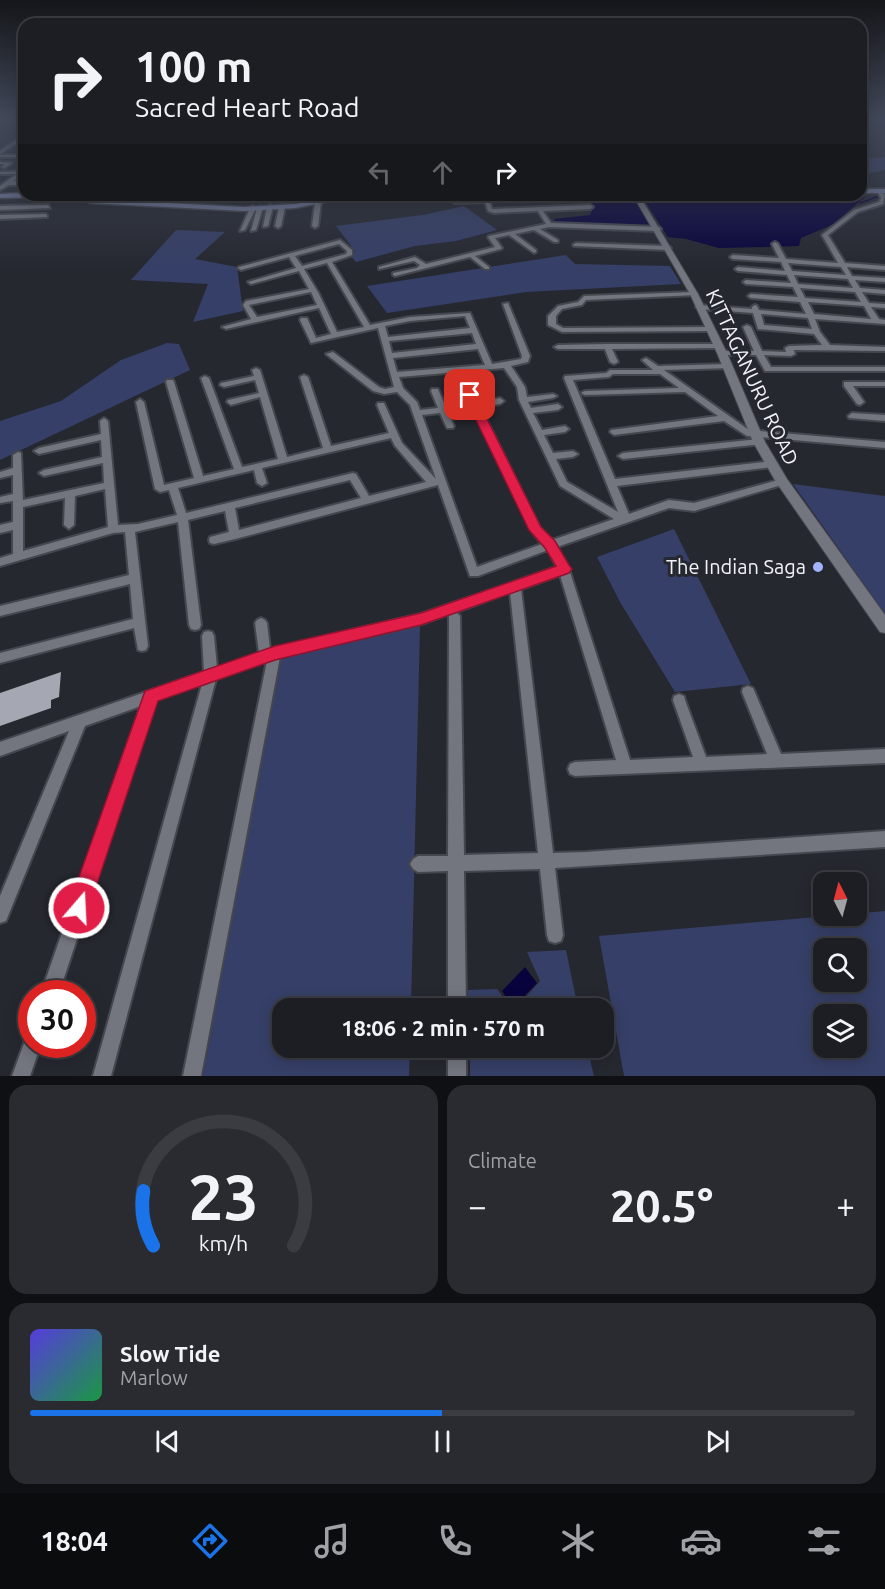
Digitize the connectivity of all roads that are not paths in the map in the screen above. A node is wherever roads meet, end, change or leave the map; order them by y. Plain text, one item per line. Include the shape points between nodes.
1 (0, 172) edge
2 (18, 173) edge
3 (18, 176) edge
4 (0, 182) edge
5 (8, 183) junction
6 (18, 183) edge
7 (0, 188) edge
8 (867, 191) edge
9 (883, 191) edge
10 (18, 195) edge
11 (0, 196) edge
12 (90, 201) edge
13 (312, 201) edge
14 (321, 201) edge
15 (487, 201) edge
16 (640, 201) edge
17 (48, 207) dead end
18 (270, 207) junction
19 (282, 207) junction
20 (590, 207) dead end
21 (0, 208) edge
22 (256, 208) junction
23 (540, 210) junction
24 (45, 216) dead end
25 (0, 217) edge
26 (549, 225) junction
27 (265, 226) dead end
28 (278, 226) dead end
29 (315, 226) dead end
30 (533, 227) junction
31 (658, 229) junction
32 (242, 230) dead end
33 (253, 230) dead end
34 (508, 232) junction
35 (556, 241) dead end
36 (775, 244) dead end
37 (576, 245) dead end
38 (668, 248) junction
39 (534, 251) dead end
40 (291, 255) junction
41 (471, 255) junction
42 (328, 260) junction
43 (785, 261) junction
44 (842, 265) junction
45 (424, 266) junction
46 (241, 268) dead end
47 (300, 268) junction
48 (381, 268) dead end
49 (487, 268) dead end
50 (885, 268) edge
51 (738, 269) junction
52 (791, 273) junction
53 (395, 274) dead end
54 (849, 277) junction
55 (885, 280) edge
56 (251, 282) dead end
57 (746, 282) junction
58 (797, 286) junction
59 (312, 290) junction
60 (857, 290) junction
61 (885, 292) edge
62 (694, 294) junction
63 (751, 296) junction
64 (804, 300) junction
65 (506, 304) dead end
66 (866, 304) junction
67 (321, 306) junction
68 (885, 306) edge
69 (699, 307) junction
70 (757, 312) junction
71 (811, 316) junction
72 (255, 320) junction
73 (304, 320) dead end
74 (881, 322) edge
75 (381, 325) junction
76 (226, 327) dead end
77 (747, 327) dead end
78 (368, 328) junction
79 (710, 329) junction
80 (476, 330) junction
81 (816, 332) junction
82 (335, 335) junction
83 (385, 339) junction
84 (481, 346) junction
85 (558, 346) dead end
86 (608, 346) junction
87 (828, 348) junction
88 (720, 349) junction
89 (885, 349) edge
90 (759, 353) junction
91 (330, 354) dead end
92 (390, 356) junction
93 (646, 360) dead end
94 (614, 362) dead end
95 (506, 365) junction
96 (489, 366) junction
97 (728, 366) junction
98 (885, 369) edge
99 (659, 370) junction
100 (394, 375) junction
101 (304, 377) dead end
102 (205, 378) dead end
103 (170, 382) dead end
104 (224, 385) dead end
105 (884, 385) edge
106 (399, 388) junction
107 (686, 390) junction
108 (435, 391) dead end
109 (585, 393) dead end
110 (264, 394) junction
111 (470, 395) dead end
112 (553, 396) dead end
113 (523, 400) junction
114 (500, 401) dead end
115 (140, 402) dead end
116 (231, 402) dead end
117 (860, 402) dead end
118 (381, 405) dead end
119 (475, 405) junction
120 (558, 407) dead end
121 (443, 410) junction
122 (528, 411) junction
123 (417, 413) junction
124 (852, 416) dead end
125 (725, 418) junction
126 (885, 418) edge
127 (104, 421) dead end
128 (450, 426) dead end
129 (565, 429) dead end
130 (614, 432) dead end
131 (539, 433) junction
132 (393, 435) junction
133 (105, 436) junction
134 (757, 438) junction
135 (885, 445) edge
136 (328, 450) junction
137 (39, 451) dead end
138 (573, 454) dead end
139 (18, 455) dead end
140 (550, 456) junction
141 (623, 456) dead end
142 (107, 459) junction
143 (284, 460) junction
144 (772, 464) junction
145 (257, 466) junction
146 (18, 470) junction
147 (239, 470) junction
148 (44, 473) dead end
149 (0, 475) edge
150 (199, 480) junction
151 (437, 482) junction
152 (782, 482) junction
153 (262, 483) dead end
154 (612, 483) junction
155 (110, 485) junction
156 (173, 486) junction
157 (70, 494) junction
158 (0, 500) edge
159 (18, 501) junction
160 (367, 501) junction
161 (229, 505) junction
162 (182, 516) junction
163 (626, 519) junction
164 (18, 525) junction
165 (69, 525) dead end
166 (0, 529) edge
167 (113, 529) junction
168 (130, 530) junction
169 (235, 535) junction
170 (214, 540) dead end
171 (550, 544) junction
172 (18, 556) junction
173 (0, 562) edge
174 (564, 569) junction
175 (135, 579) junction
176 (515, 586) junction
177 (0, 611) edge
178 (454, 616) dead end
179 (139, 622) junction
180 (261, 623) dead end
181 (195, 625) dead end
182 (885, 627) edge
183 (208, 636) dead end
184 (142, 645) dead end
185 (270, 654) junction
186 (0, 658) edge
187 (211, 675) junction
188 (748, 692) dead end
189 (151, 696) junction
190 (679, 700) dead end
191 (80, 721) junction
192 (0, 749) edge
193 (885, 756) edge
194 (777, 761) junction
195 (702, 764) junction
196 (625, 767) junction
197 (575, 769) dead end
198 (885, 839) edge
199 (547, 862) junction
200 (456, 863) junction
201 (418, 864) dead end
202 (0, 915) edge
203 (555, 935) dead end
204 (54, 980) edge
205 (457, 998) edge
206 (27, 1058) edge
207 (457, 1058) edge
208 (21, 1076) edge
209 (102, 1076) edge
210 (192, 1076) edge
211 (457, 1076) edge

1 - 2 street
3 - 5 street
4 - 5 street
5 - 6 street
5 - 7 street
8 - 9 main road
9 - 44 street via 881,203 856,211 826,233
10 - 11 main road
12 - 22 main road
13 - 19 main road
14 - 29 street
15 - 23 street via 491,211
16 - 31 street, KITTAGANURU ROAD
17 - 21 street
18 - 19 main road
18 - 22 main road
18 - 27 street
19 - 28 street
20 - 23 street
22 - 32 street
22 - 33 street
23 - 26 street
24 - 25 street
26 - 30 street
26 - 31 street
30 - 34 street
30 - 35 street
31 - 38 street, KITTAGANURU ROAD
34 - 39 street
34 - 41 street via 490,238 500,248
36 - 43 street
37 - 38 street
38 - 62 street, KITTAGANURU ROAD
40 - 42 street via 340,242 351,253
40 - 46 street
40 - 47 street
41 - 45 street
41 - 49 street
42 - 47 street
42 - 78 street
43 - 44 street
43 - 51 street via 733,257
43 - 52 street
44 - 50 street
44 - 54 street
45 - 48 street via 415,259
45 - 53 street
47 - 56 street
47 - 59 street
51 - 52 street
51 - 57 street
52 - 54 street
52 - 58 street
54 - 55 street
54 - 60 street
57 - 58 street
57 - 63 street
58 - 60 street
58 - 64 street
59 - 67 street
59 - 72 street via 248,302
60 - 61 street
60 - 66 street
62 - 69 street, KITTAGANURU ROAD
62 - 79 street via 584,298 580,304 560,307 552,316 552,324 562,330
63 - 64 street
63 - 70 street
64 - 66 street
64 - 71 street
65 - 95 street via 526,356 525,360
66 - 68 street
66 - 74 street
67 - 72 street
67 - 82 street
69 - 70 street
69 - 79 street, KITTAGANURU ROAD
70 - 71 street
70 - 81 street via 761,327
71 - 74 street
71 - 81 street
72 - 76 street
73 - 82 street via 314,341
75 - 78 street
75 - 80 street via 465,310
75 - 83 street
77 - 90 street
78 - 82 street
79 - 88 street, KITTAGANURU ROAD
80 - 83 street
80 - 84 street
81 - 87 street
83 - 92 street
84 - 92 street
84 - 96 street
85 - 86 street
86 - 88 street
86 - 94 street
87 - 89 street
87 - 90 street via 789,348 791,354
88 - 90 street
88 - 97 street, KITTAGANURU ROAD
90 - 98 street via 768,369
91 - 106 street via 376,389 384,392
92 - 100 street
93 - 99 street
95 - 96 street
95 - 113 street via 521,387
96 - 100 street
97 - 99 street
97 - 134 street, KITTAGANURU ROAD
99 - 107 street
99 - 154 street via 568,378
100 - 106 street
101 - 136 street
102 - 147 street
103 - 150 street
104 - 110 street via 257,373
105 - 117 street via 847,384
106 - 123 street via 410,398
107 - 109 street
107 - 125 street
108 - 121 street
110 - 116 street
110 - 143 street
111 - 119 street
112 - 113 street
113 - 122 street
114 - 119 street
115 - 156 street via 160,489
118 - 132 street
119 - 171 street via 536,530
120 - 122 street
121 - 123 street
121 - 128 street
122 - 131 street
123 - 151 street
124 - 126 street
125 - 130 street
125 - 134 street
127 - 133 street
129 - 131 street
131 - 140 street
132 - 136 street
132 - 151 street via 404,453
133 - 137 street
133 - 142 street
134 - 135 street
134 - 141 street
134 - 144 street, KITTAGANURU ROAD
136 - 143 street
138 - 140 street
139 - 146 street
140 - 163 street via 563,484
142 - 148 street
142 - 155 street
143 - 145 street
144 - 152 street, KITTAGANURU ROAD
144 - 154 street
145 - 147 street
145 - 153 street
146 - 149 street
146 - 159 street
147 - 150 street
150 - 156 street
151 - 160 street
151 - 171 street via 474,573
152 - 163 street via 694,507 669,504
152 - 182 street, KITTAGANURU ROAD
154 - 163 street
155 - 157 street
155 - 167 street
156 - 162 street
157 - 159 street
157 - 165 street
158 - 159 street
159 - 164 street
160 - 161 street via 353,476
160 - 169 street
161 - 162 street
161 - 169 street
162 - 168 street
162 - 181 street
163 - 171 street
164 - 166 street
164 - 172 street
167 - 168 street
167 - 172 street
168 - 175 street
169 - 170 street
171 - 174 street
172 - 173 street
174 - 176 street
174 - 196 street
175 - 177 street
175 - 179 street
176 - 185 street via 421,619
176 - 199 street
178 - 200 street
179 - 184 street
179 - 186 street
180 - 185 street
183 - 187 street
185 - 187 street
185 - 210 street
187 - 189 street
187 - 209 street
188 - 194 street
189 - 191 street
189 - 204 street
190 - 195 street
191 - 192 street
191 - 202 street
193 - 194 street
194 - 195 street
195 - 196 street
196 - 197 street
198 - 199 street
199 - 200 street
199 - 203 street
200 - 201 street
200 - 205 street
206 - 208 street
207 - 211 street

